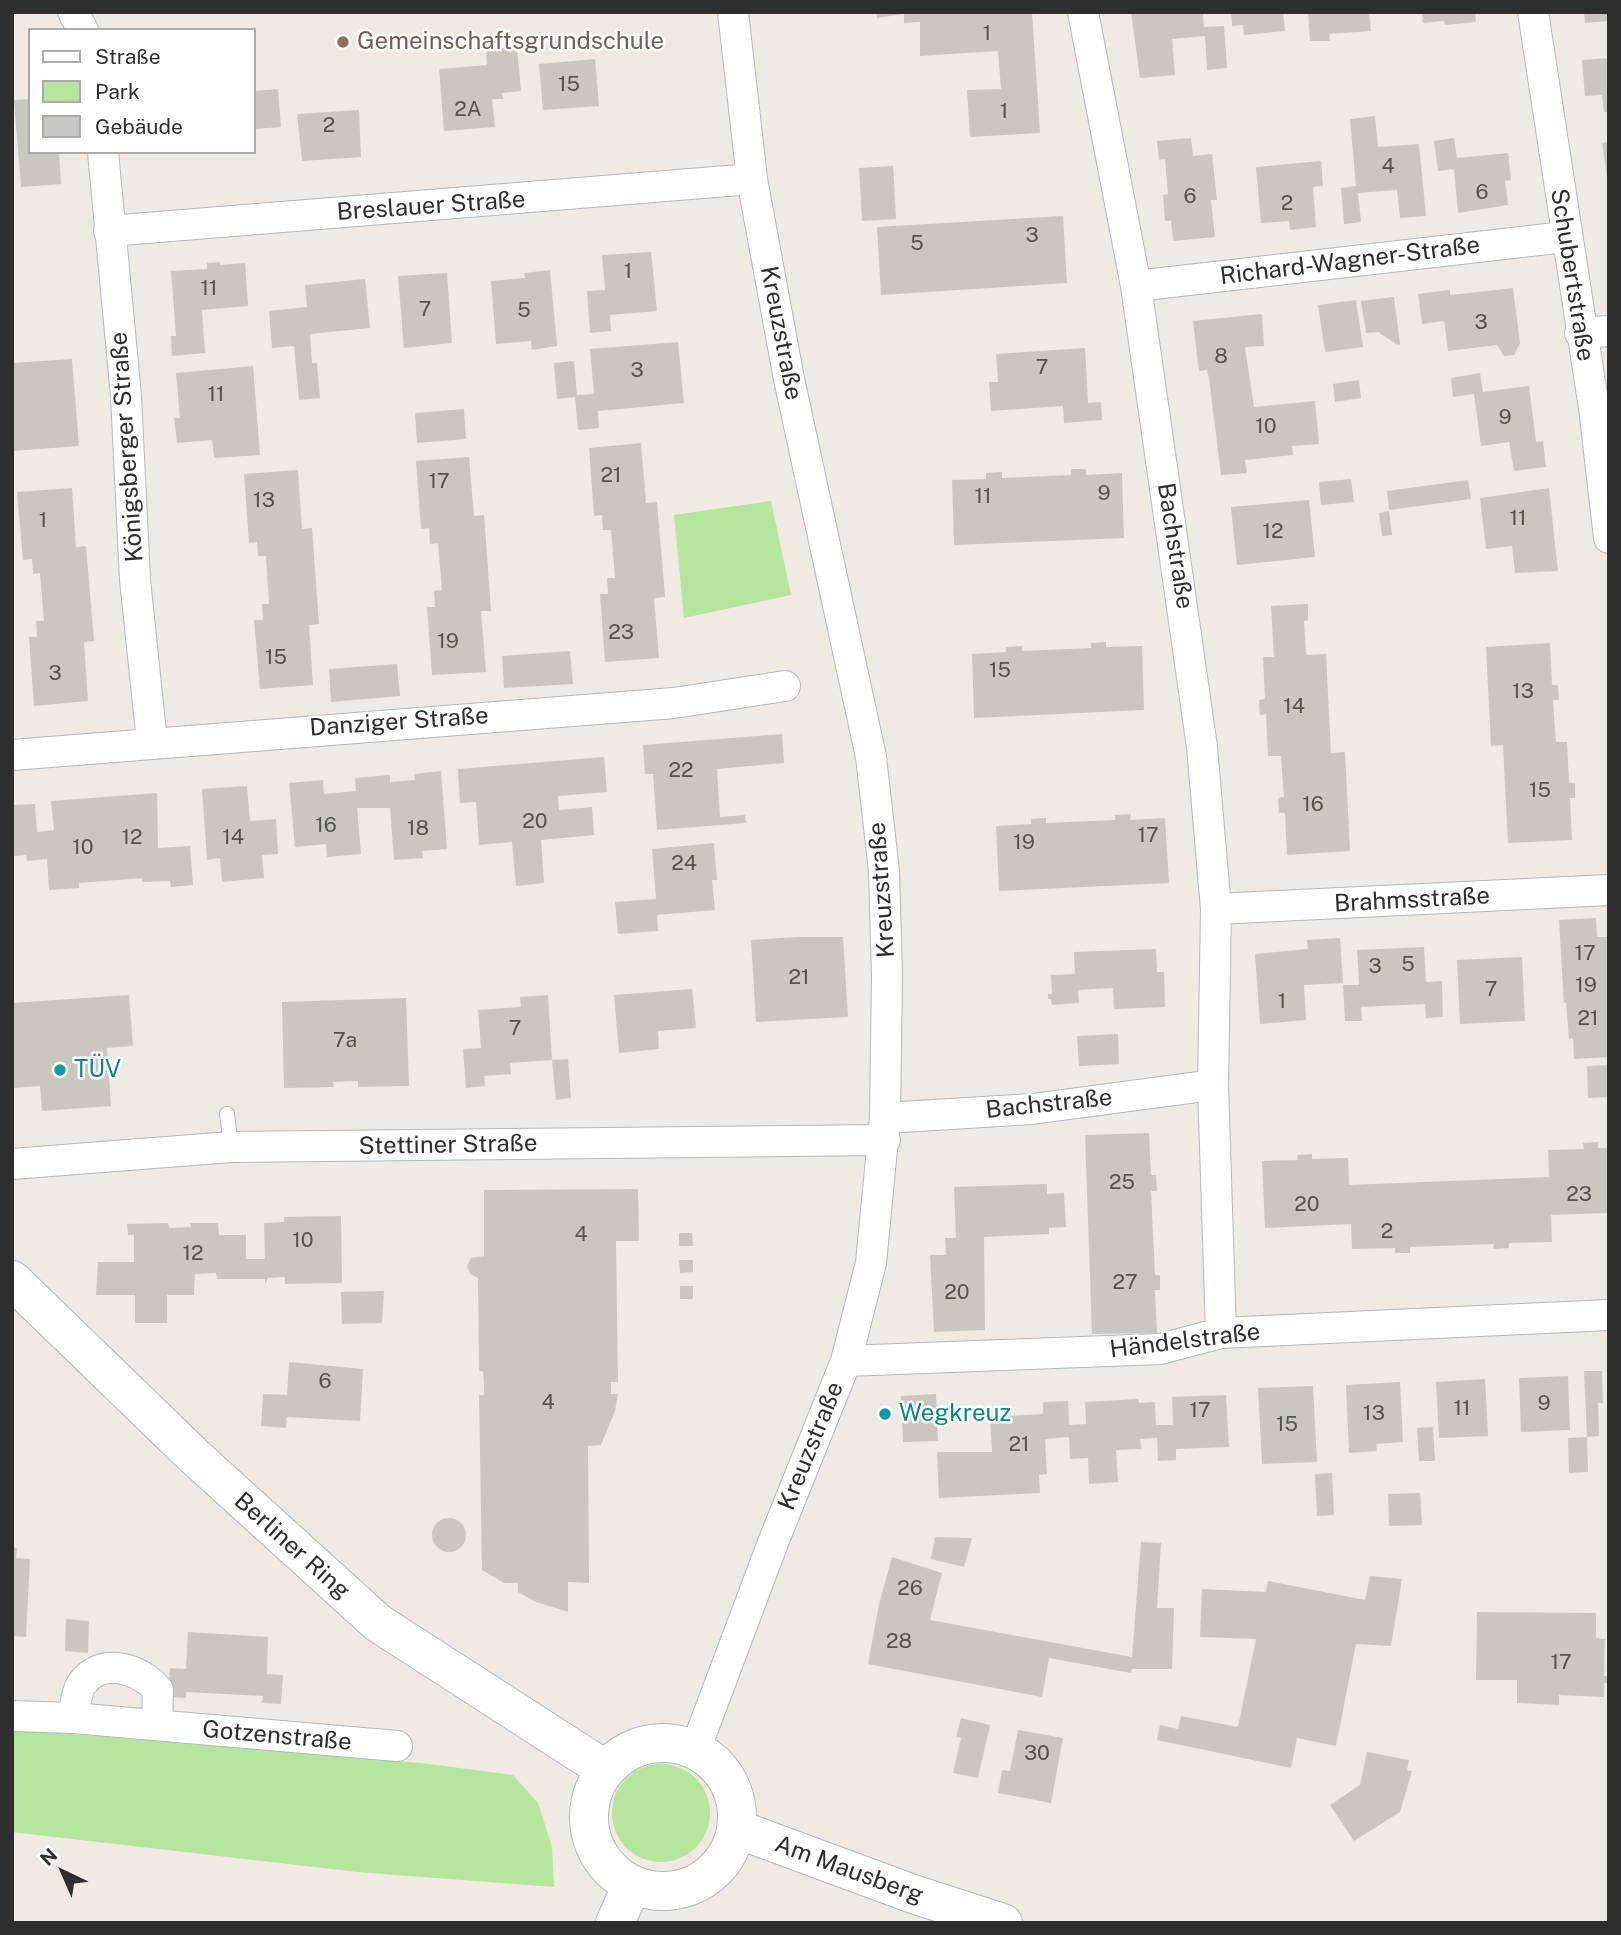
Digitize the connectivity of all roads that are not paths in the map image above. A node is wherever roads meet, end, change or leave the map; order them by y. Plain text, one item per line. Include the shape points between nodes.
1 (73, 12) edge
2 (733, 12) edge
3 (1083, 12) edge
4 (1533, 12) edge
5 (82, 28) edge
6 (103, 154) edge
7 (751, 179) junction
8 (109, 231) junction
9 (1565, 237) junction
10 (1136, 286) junction
11 (1595, 332) edge
12 (1609, 538) edge
13 (785, 686) dead end
14 (152, 742) junction
15 (12, 755) edge
16 (1609, 890) edge
17 (1216, 909) junction
18 (1213, 1085) junction
19 (227, 1114) dead end
20 (885, 1129) junction
21 (231, 1147) junction
22 (12, 1164) edge
23 (12, 1280) edge
24 (1609, 1315) edge
25 (1221, 1333) junction
26 (846, 1361) junction
27 (12, 1716) edge
28 (73, 1718) junction
29 (157, 1726) junction
30 (397, 1746) dead end
31 (695, 1750) junction
32 (606, 1770) junction
33 (737, 1829) junction
34 (632, 1885) junction
35 (615, 1923) edge
36 (1003, 1923) edge

1 - 5 street
2 - 7 street, Kreuzstraße
3 - 10 street, Bachstraße
4 - 9 street, Schubertstraße
6 - 8 street, Königsberger Straße
7 - 8 street, Breslauer Straße
7 - 20 street, Kreuzstraße via 871,757 884,884
8 - 14 street, Königsberger Straße
9 - 10 street, Richard-Wagner-Straße
9 - 11 street, Schubertstraße
10 - 17 street, Bachstraße via 1186,620
11 - 12 street, Schubertstraße via 1594,408
13 - 14 street, Danziger Straße via 674,703
14 - 15 street, Danziger Straße
16 - 17 street, Brahmsstraße
17 - 18 street, Bachstraße
18 - 20 street, Bachstraße
18 - 25 street, Bachstraße
19 - 21 lane
20 - 21 street, Stettiner Straße
20 - 26 street, Kreuzstraße via 871,1263
21 - 22 street, Stettiner Straße
23 - 32 main road, Berliner Ring via 242,1501 378,1623
24 - 25 street, Händelstraße
25 - 26 street, Händelstraße via 1160,1349
26 - 31 street, Kreuzstraße
27 - 28 street, Gotzenstraße
28 - 29 street, Gotzenstraße
28 - 29 street via 80,1686 91,1675 130,1669 146,1675 158,1690
29 - 30 street, Gotzenstraße
31 - 32 main road via 672,1743 647,1744 624,1754
31 - 33 main road via 715,1763 729,1783 737,1805
32 - 34 main road via 594,1789 589,1811 591,1834 613,1873
33 - 34 main road via 730,1851 698,1883 654,1891
33 - 36 main road, Am Mausberg
34 - 35 main road

